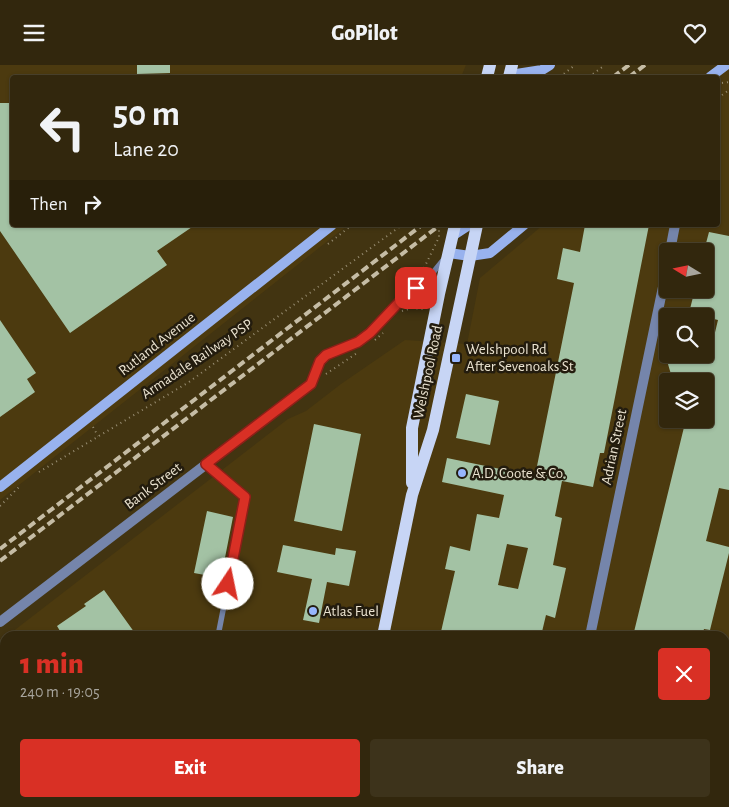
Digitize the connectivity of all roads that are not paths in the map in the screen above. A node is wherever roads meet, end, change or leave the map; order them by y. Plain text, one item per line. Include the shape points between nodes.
1 (550, 65) edge
2 (726, 65) edge
3 (510, 73) edge
4 (713, 75) edge
5 (329, 227) edge
6 (477, 227) edge
7 (522, 227) edge
8 (675, 227) edge
9 (454, 230) edge
10 (672, 243) edge
11 (449, 253) junction
12 (470, 256) junction
13 (661, 298) edge
14 (311, 384) joint
15 (206, 464) junction
16 (0, 487) edge
17 (412, 495) junction
18 (0, 622) edge
19 (219, 631) edge
20 (384, 631) edge
21 (591, 631) edge

1 - 3 street via 542,70
2 - 4 street
5 - 16 street, Rutland Avenue
6 - 12 main road, Welshpool Road
7 - 12 street via 490,253
8 - 10 street
9 - 11 main road, Welshpool Road
11 - 12 street
11 - 14 lane, Bank Street via 424,283 404,297 370,333 358,342 326,355 320,361
11 - 17 main road, Welshpool Road via 412,427
12 - 17 main road, Welshpool Road via 432,429
13 - 21 street, Adrian Street
14 - 15 street, Bank Street
15 - 18 street, Bank Street
15 - 19 lane via 245,497
17 - 20 main road, Welshpool Road

